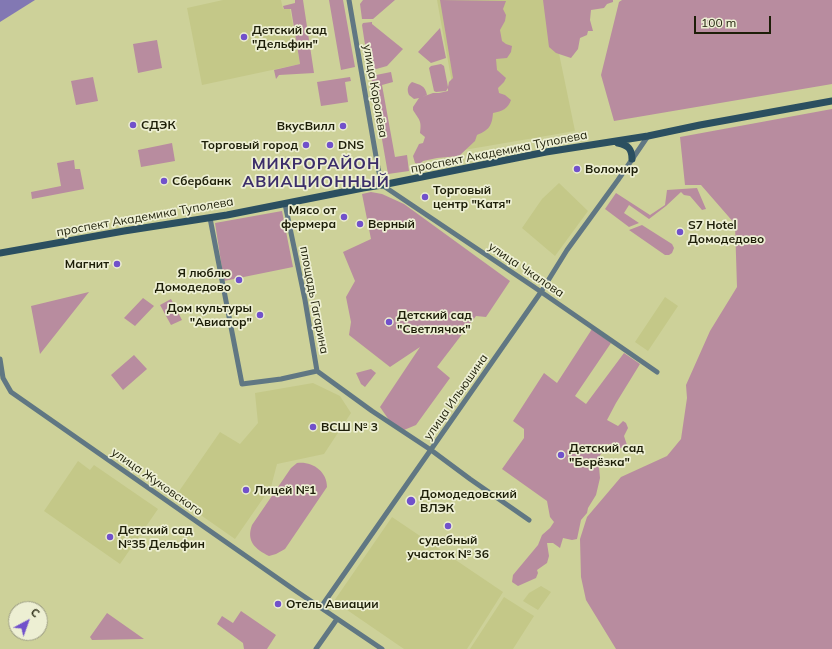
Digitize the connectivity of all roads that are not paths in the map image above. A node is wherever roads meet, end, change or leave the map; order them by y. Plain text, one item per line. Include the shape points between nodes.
1 (349, 0) edge
2 (832, 101) edge
3 (648, 136) junction
4 (612, 142) junction
5 (632, 159) junction
6 (382, 185) junction
7 (285, 204) junction
8 (210, 218) junction
9 (0, 253) edge
10 (541, 292) junction
11 (0, 359) edge
12 (317, 371) junction
13 (657, 372) dead end
14 (431, 450) junction
15 (529, 520) dead end
16 (321, 608) junction
17 (337, 619) junction
18 (316, 649) edge
19 (382, 649) edge

1 - 6 street, улица Королёва
2 - 3 main road, проспект Академика Туполева
3 - 4 main road, проспект Академика Туполева
3 - 5 street, улица Ильюшина
4 - 5 main road via 627,146 632,152
4 - 6 main road, проспект Академика Туполева via 546,152
5 - 10 street, улица Ильюшина via 567,250
6 - 7 main road, проспект Академика Туполева
6 - 10 street, улица Чкалова
7 - 8 main road, проспект Академика Туполева
7 - 12 street, площадь Гагарина
8 - 9 main road, проспект Академика Туполева
8 - 12 street, площадь Гагарина via 242,384
10 - 13 street, улица Чкалова
10 - 14 street, улица Ильюшина
11 - 16 street, улица Жуковского via 3,378 11,392
12 - 14 street
14 - 15 street
14 - 16 street, улица Ильюшина
16 - 17 street
17 - 18 street
17 - 19 street

